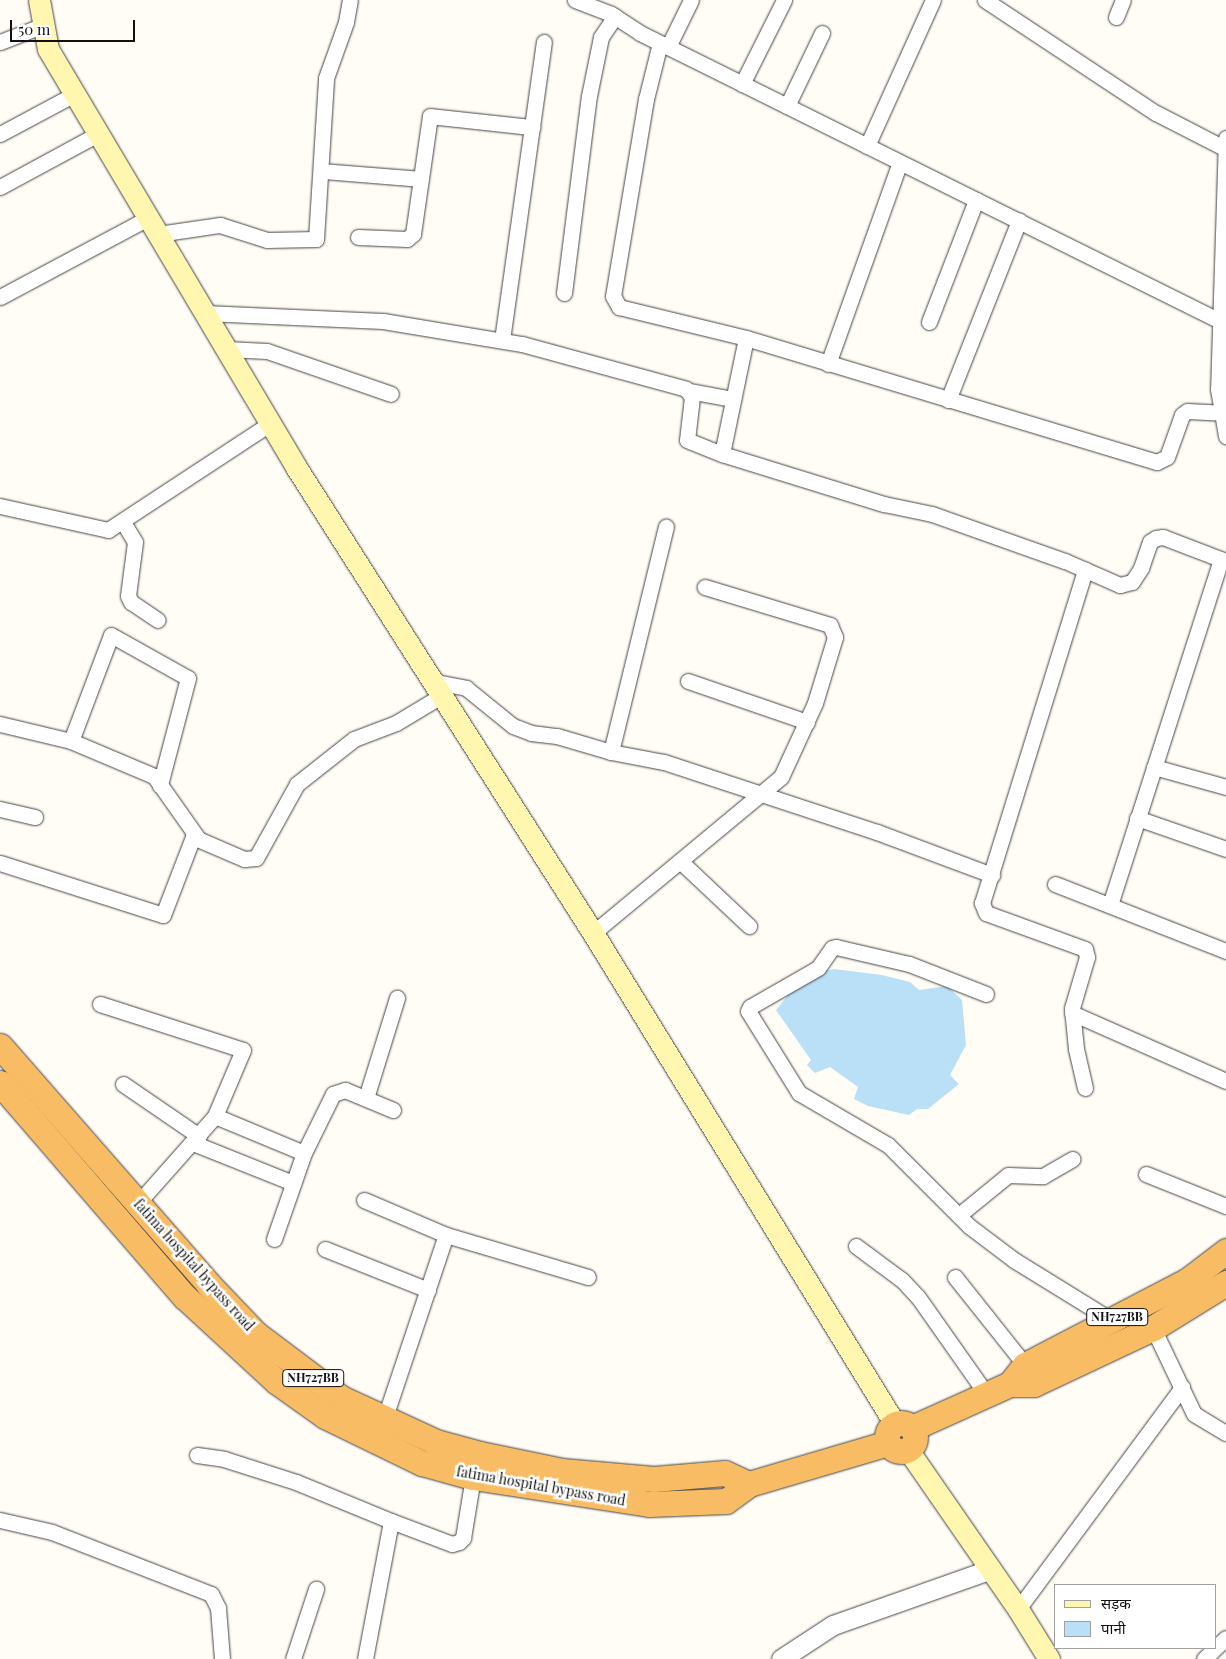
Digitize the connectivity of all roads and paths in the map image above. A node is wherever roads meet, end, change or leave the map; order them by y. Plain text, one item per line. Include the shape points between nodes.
1 (39, 0) edge
2 (350, 0) edge
3 (575, 0) edge
4 (692, 0) edge
5 (784, 0) edge
6 (933, 0) edge
7 (985, 0) edge
8 (1123, 0) edge
9 (597, 4) edge
10 (615, 16) junction
11 (1116, 17) dead end
12 (44, 25) junction
13 (822, 33) dead end
14 (0, 42) edge
15 (544, 42) dead end
16 (664, 45) junction
17 (742, 84) junction
18 (75, 94) junction
19 (787, 106) junction
20 (532, 127) junction
21 (0, 134) edge
22 (98, 134) junction
23 (1226, 138) edge
24 (868, 146) junction
25 (1226, 149) edge
26 (900, 162) junction
27 (322, 171) junction
28 (421, 180) junction
29 (0, 187) edge
30 (976, 200) junction
31 (1019, 220) junction
32 (153, 226) junction
33 (358, 237) dead end
34 (564, 293) dead end
35 (0, 298) edge
36 (205, 313) junction
37 (929, 322) dead end
38 (1223, 323) edge
39 (746, 338) junction
40 (502, 340) junction
41 (226, 349) junction
42 (828, 364) junction
43 (689, 391) junction
44 (391, 394) dead end
45 (733, 399) junction
46 (948, 400) junction
47 (1222, 414) junction
48 (270, 423) junction
49 (1226, 436) edge
50 (722, 454) junction
51 (0, 506) edge
52 (123, 522) junction
53 (666, 527) dead end
54 (1223, 560) edge
55 (1085, 570) junction
56 (705, 587) dead end
57 (158, 620) dead end
58 (688, 681) dead end
59 (436, 688) junction
60 (807, 722) junction
61 (0, 724) edge
62 (70, 741) junction
63 (611, 752) junction
64 (1154, 767) junction
65 (160, 785) junction
66 (1226, 787) edge
67 (762, 793) junction
68 (0, 809) edge
69 (35, 818) dead end
70 (1138, 818) junction
71 (197, 837) junction
72 (1226, 849) edge
73 (680, 861) junction
74 (0, 863) edge
75 (992, 875) junction
76 (1055, 884) dead end
77 (1110, 905) junction
78 (749, 926) dead end
79 (592, 933) junction
80 (1226, 951) edge
81 (986, 994) dead end
82 (397, 998) dead end
83 (100, 1004) dead end
84 (1072, 1013) junction
85 (0, 1046) edge
86 (1226, 1081) edge
87 (0, 1083) edge
88 (123, 1084) dead end
89 (1085, 1088) dead end
90 (366, 1098) junction
91 (394, 1110) dead end
92 (215, 1116) junction
93 (196, 1140) junction
94 (304, 1153) junction
95 (1072, 1159) dead end
96 (1146, 1174) dead end
97 (293, 1183) junction
98 (364, 1200) dead end
99 (138, 1203) junction
100 (1226, 1206) edge
101 (959, 1215) junction
102 (446, 1236) junction
103 (274, 1239) dead end
104 (856, 1246) dead end
105 (325, 1249) dead end
106 (1226, 1251) edge
107 (588, 1277) dead end
108 (955, 1278) dead end
109 (1226, 1283) edge
110 (428, 1290) junction
111 (1111, 1320) junction
112 (1153, 1328) junction
113 (1025, 1365) junction
114 (297, 1366) junction
115 (1010, 1384) junction
116 (284, 1387) junction
117 (1182, 1387) junction
118 (987, 1395) junction
119 (384, 1420) junction
120 (1226, 1434) edge
121 (900, 1436) junction
122 (198, 1455) dead end
123 (473, 1477) junction
124 (749, 1484) junction
125 (0, 1520) edge
126 (391, 1520) junction
127 (991, 1569) junction
128 (316, 1589) dead end
129 (1018, 1609) junction
130 (1226, 1638) edge
131 (1216, 1648) edge
132 (1214, 1649) edge
133 (222, 1659) edge
134 (293, 1659) edge
135 (365, 1659) edge
136 (781, 1659) edge
137 (1049, 1659) edge
138 (1204, 1659) edge

1 - 12 main road
2 - 27 street via 346,22 326,78
3 - 9 street
4 - 16 street
5 - 17 street
6 - 24 street
7 - 25 street via 1156,113
8 - 11 street
9 - 10 street
10 - 16 street
10 - 34 street via 601,37 591,87
12 - 14 street
12 - 18 main road via 48,49
13 - 19 street
15 - 20 street
16 - 17 street
16 - 39 street via 646,99 613,296 619,307 628,311
17 - 19 street
18 - 21 street
18 - 22 main road
19 - 24 street
20 - 28 street via 434,114 429,119
20 - 40 street
22 - 29 street
22 - 32 main road
23 - 25 street
24 - 26 street
25 - 38 street
26 - 30 street
26 - 42 street
27 - 28 street
27 - 32 street via 319,236 313,241 260,239 220,225
28 - 33 street via 411,237
30 - 31 street
30 - 37 street
31 - 38 street
31 - 46 street
32 - 35 street
32 - 36 main road
36 - 40 street via 383,321
36 - 41 main road
38 - 47 street via 1218,389
39 - 42 street
39 - 45 street
40 - 43 street
41 - 44 street via 267,351
41 - 48 main road
42 - 46 street
43 - 45 street
43 - 50 street via 692,398 687,440
45 - 50 street
46 - 47 street via 1157,462 1167,457 1182,415 1187,411
47 - 49 street
48 - 52 street
48 - 59 main road
50 - 55 street via 884,504 932,514
51 - 52 street via 98,530 108,530
52 - 57 street via 135,542 128,596 131,602
53 - 63 street
54 - 55 street via 1163,537 1150,542 1132,582 1120,585
54 - 64 street
55 - 75 street
56 - 60 street via 830,625 835,637
58 - 60 street
59 - 63 street via 466,688 514,726
59 - 71 street via 396,723 354,739 297,784 256,858 244,859
59 - 79 main road
60 - 67 street via 781,777
61 - 62 street
62 - 65 street via 154,776
62 - 65 street via 111,635 188,678
63 - 67 street via 664,762
64 - 66 street
64 - 70 street
65 - 71 street
67 - 73 street
67 - 75 street
68 - 69 street
70 - 72 street
70 - 77 street
71 - 74 street via 190,840 163,915
73 - 78 street
73 - 79 street
75 - 84 street via 982,903 986,913 1085,950 1087,957 1075,992
76 - 77 street
77 - 80 street
79 - 121 main road
81 - 101 street via 909,964 836,947 818,968 750,1007 748,1012 799,1092 888,1145
82 - 90 street
83 - 92 street via 239,1047 243,1055
84 - 86 street
84 - 89 street
85 - 99 highway, fatima hospital bypass road / NH727BB
87 - 116 highway, fatima hospital bypass road / NH727BB via 185,1297
88 - 93 street
90 - 91 street
90 - 94 street via 345,1090 332,1094
92 - 93 street
92 - 94 street
93 - 97 street
93 - 99 street
94 - 97 street
95 - 101 street via 1043,1176 1008,1175
96 - 100 street
97 - 103 street
98 - 102 street
99 - 114 highway, fatima hospital bypass road / NH727BB via 256,1334
101 - 111 street via 1014,1260
102 - 107 street
102 - 110 street
104 - 118 street via 902,1280 918,1297
105 - 110 street
106 - 111 highway, fatima hospital bypass road / NH727BB via 1188,1280
108 - 113 street
109 - 112 highway, fatima hospital bypass road / NH727BB
110 - 119 street
111 - 113 highway, fatima hospital bypass road / NH727BB
112 - 115 highway, fatima hospital bypass road / NH727BB via 1034,1384
112 - 117 street
113 - 115 highway, fatima hospital bypass road / NH727BB
114 - 116 highway
114 - 119 highway, fatima hospital bypass road / NH727BB via 341,1398
115 - 118 highway, fatima hospital bypass road / NH727BB
116 - 123 highway, fatima hospital bypass road / NH727BB via 325,1416 422,1463
117 - 120 street via 1194,1414
117 - 129 street
118 - 121 highway, fatima hospital bypass road / NH727BB
119 - 124 highway, fatima hospital bypass road / NH727BB via 436,1442 562,1470 654,1479 724,1474
121 - 124 highway, fatima hospital bypass road / NH727BB
121 - 127 main road
122 - 126 street via 224,1459 296,1482
123 - 124 highway, fatima hospital bypass road / NH727BB via 648,1504 726,1501
123 - 126 street via 463,1538 459,1542 452,1544
125 - 133 street via 52,1532 211,1594 218,1608
126 - 135 street
127 - 129 main road
127 - 136 street via 833,1625
128 - 134 street
129 - 137 main road
130 - 131 street
132 - 138 street

